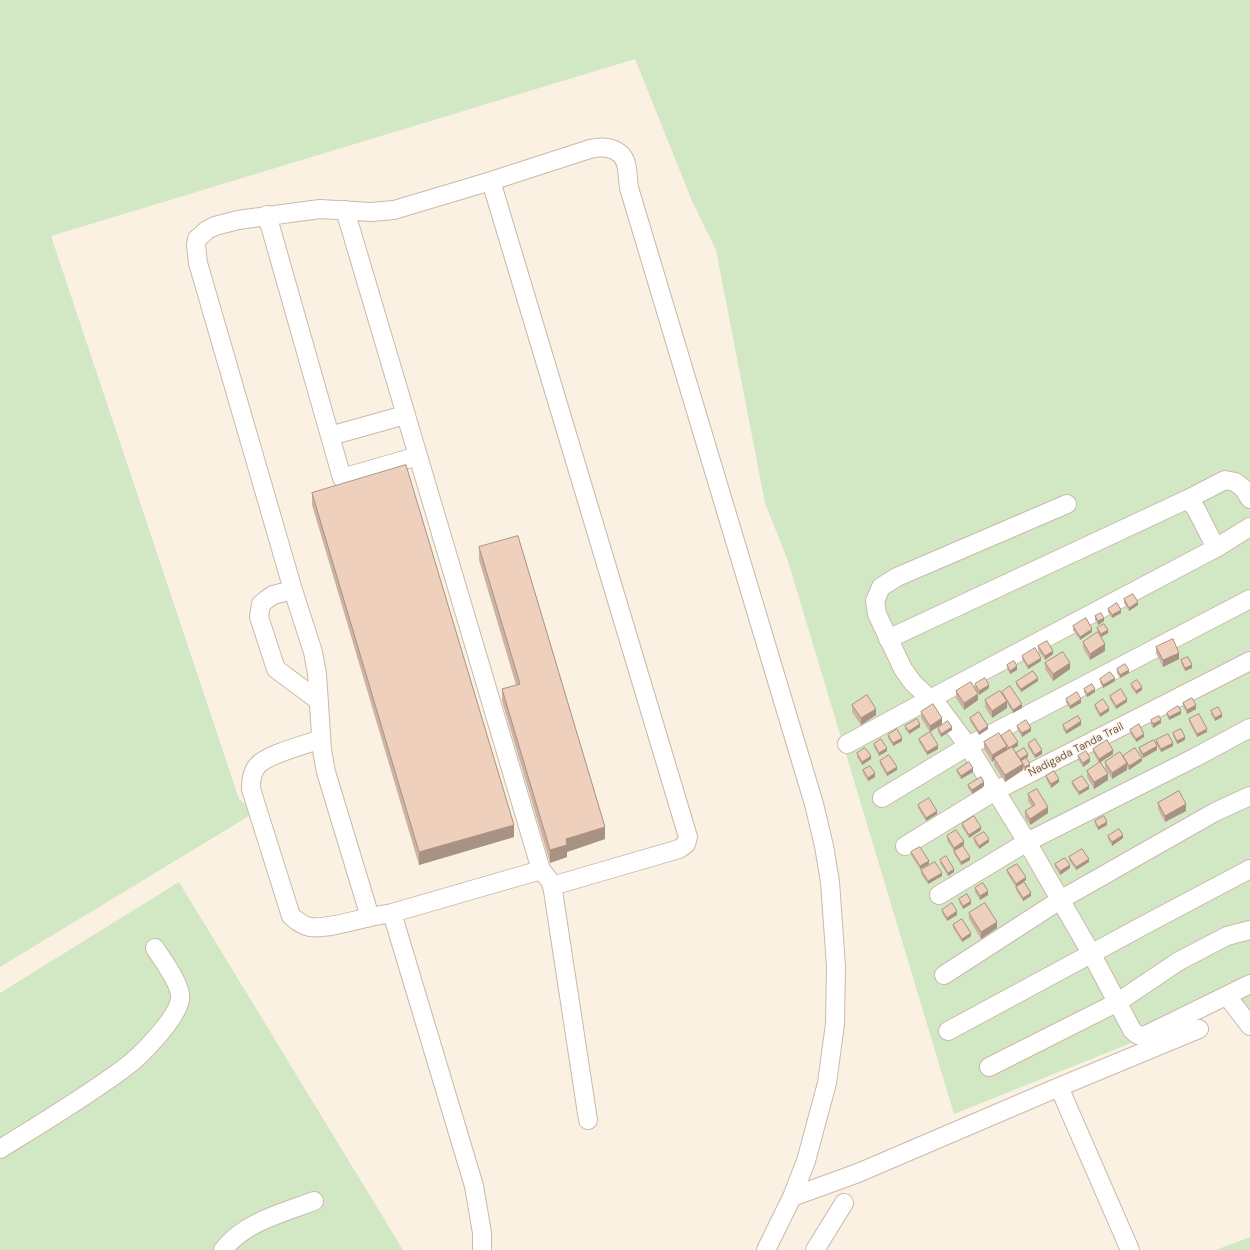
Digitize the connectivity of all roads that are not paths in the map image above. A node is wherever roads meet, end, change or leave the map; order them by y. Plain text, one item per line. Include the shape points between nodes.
1 (491, 181) junction
2 (345, 210) junction
3 (267, 216) junction
4 (405, 415) junction
5 (330, 436) junction
6 (418, 456) junction
7 (1188, 499) junction
8 (1250, 499) edge
9 (1067, 504) dead end
10 (1250, 527) edge
11 (1216, 548) junction
12 (293, 590) junction
13 (1250, 599) edge
14 (888, 639) junction
15 (1250, 661) edge
16 (930, 699) junction
17 (319, 701) junction
18 (1250, 728) edge
19 (321, 739) junction
20 (847, 744) dead end
21 (968, 746) junction
22 (995, 792) junction
23 (1250, 796) edge
24 (882, 798) dead end
25 (1027, 842) junction
26 (905, 846) dead end
27 (1250, 869) edge
28 (541, 870) junction
29 (552, 886) junction
30 (939, 896) dead end
31 (1060, 900) junction
32 (392, 913) junction
33 (370, 917) junction
34 (1250, 930) edge
35 (155, 948) dead end
36 (1091, 953) junction
37 (944, 975) dead end
38 (1250, 984) edge
39 (1227, 996) junction
40 (1118, 1002) junction
41 (1250, 1026) edge
42 (1199, 1029) dead end
43 (948, 1031) dead end
44 (989, 1067) dead end
45 (1059, 1087) junction
46 (588, 1120) dead end
47 (0, 1149) edge
48 (792, 1197) junction
49 (314, 1201) dead end
50 (844, 1203) dead end
51 (223, 1250) edge
52 (482, 1250) edge
53 (766, 1250) edge
54 (815, 1250) edge
55 (1130, 1250) edge

1 - 2 street via 394,210
1 - 29 street via 688,837 686,844 679,849
1 - 48 street via 590,148 616,150 625,160 629,188 814,804 830,882 836,966 835,1024 827,1083 806,1161
2 - 3 street via 320,209
2 - 4 street
3 - 5 street
3 - 12 street via 216,226 202,234 196,245 198,263
4 - 5 street
4 - 6 street
5 - 6 street via 342,478
6 - 28 street
7 - 8 street via 1225,480 1235,482 1243,488
7 - 11 street
7 - 14 street
9 - 14 street via 896,577 880,587 875,601 877,614
10 - 11 street
11 - 16 street
12 - 17 street via 313,652
12 - 17 street via 266,600 261,604 258,617 276,670
13 - 21 street
14 - 16 street via 903,669
15 - 22 street, Nadigada Tanda Trail
16 - 20 street
16 - 21 street
17 - 19 street
18 - 25 street
19 - 33 street via 326,772
19 - 33 street via 265,760 256,766 251,779 251,789 291,916 309,927
21 - 22 street
21 - 24 street
22 - 25 street
22 - 26 street, Nadigada Tanda Trail
23 - 31 street via 1215,812
25 - 30 street
25 - 31 street
27 - 36 street
28 - 29 street
28 - 32 street
29 - 46 street
31 - 36 street
31 - 37 street
32 - 33 street
32 - 52 street via 474,1186
34 - 40 street via 1227,936 1179,961
35 - 47 street via 180,988 177,1011 170,1022 125,1068
36 - 40 street
36 - 43 street
38 - 39 street
39 - 40 street via 1142,1036 1132,1030
39 - 41 street
40 - 44 street
42 - 45 street
45 - 48 street via 858,1173
45 - 55 street
48 - 53 street
49 - 51 street via 256,1224 241,1233
50 - 54 street

